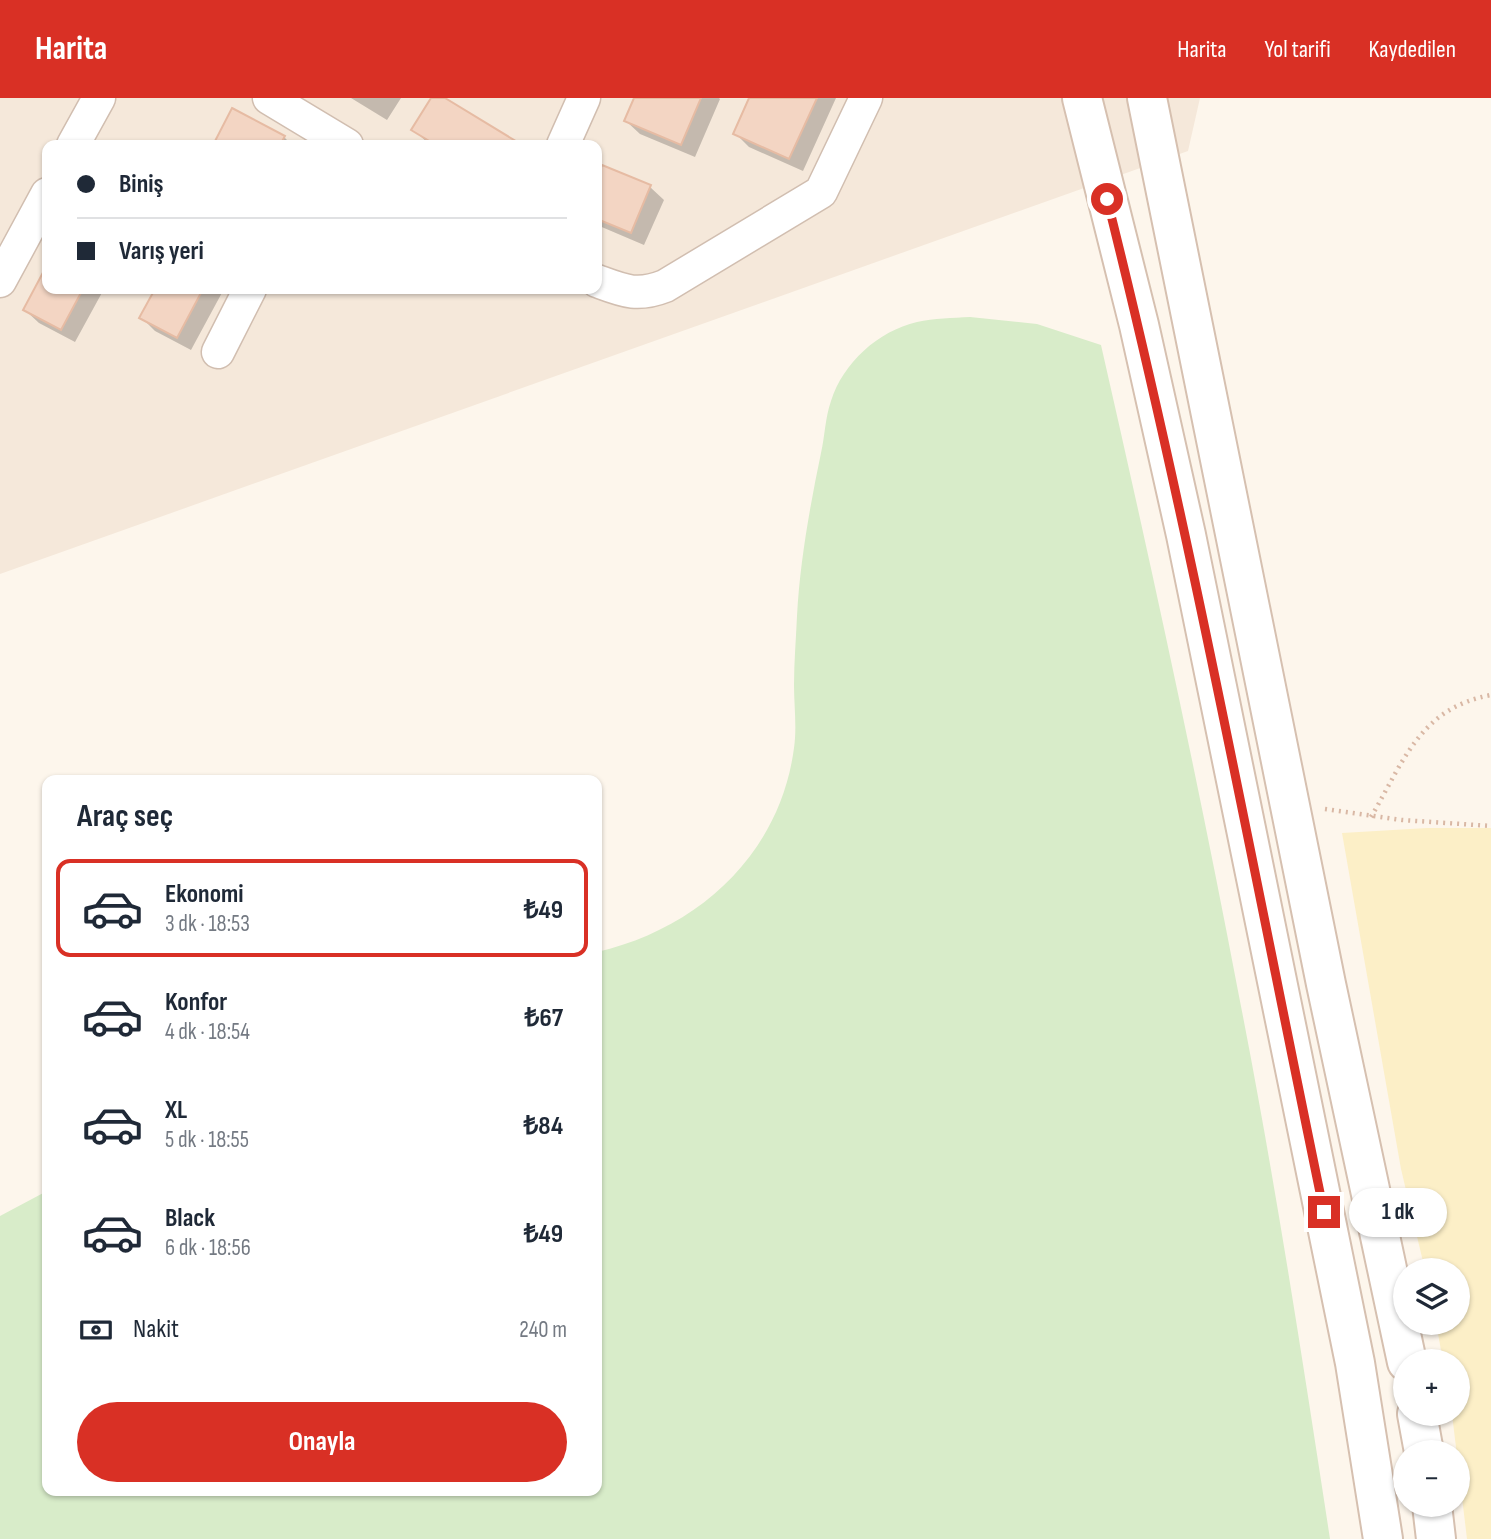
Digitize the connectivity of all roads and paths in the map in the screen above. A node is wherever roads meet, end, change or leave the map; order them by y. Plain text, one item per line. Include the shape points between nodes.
1 (99, 98) edge
2 (269, 98) edge
3 (584, 98) edge
4 (866, 98) edge
5 (1082, 98) edge
6 (1147, 98) edge
7 (76, 140) edge
8 (331, 140) edge
9 (565, 140) edge
10 (42, 203) edge
11 (0, 281) edge
12 (602, 283) edge
13 (247, 294) edge
14 (218, 352) dead end
15 (1491, 695) edge
16 (1290, 801) junction
17 (1371, 817) junction
18 (1491, 826) edge
19 (1404, 1349) edge
20 (1433, 1517) edge
21 (1383, 1539) edge
22 (1436, 1539) edge

1 - 7 street
2 - 8 street
3 - 9 street
4 - 12 street via 821,192 665,286 626,292
5 - 21 main road via 1186,536 1355,1363
6 - 16 main road
10 - 11 street
13 - 14 street
15 - 17 path via 1458,704 1430,723
16 - 17 path
16 - 19 main road
17 - 18 path
20 - 22 main road

